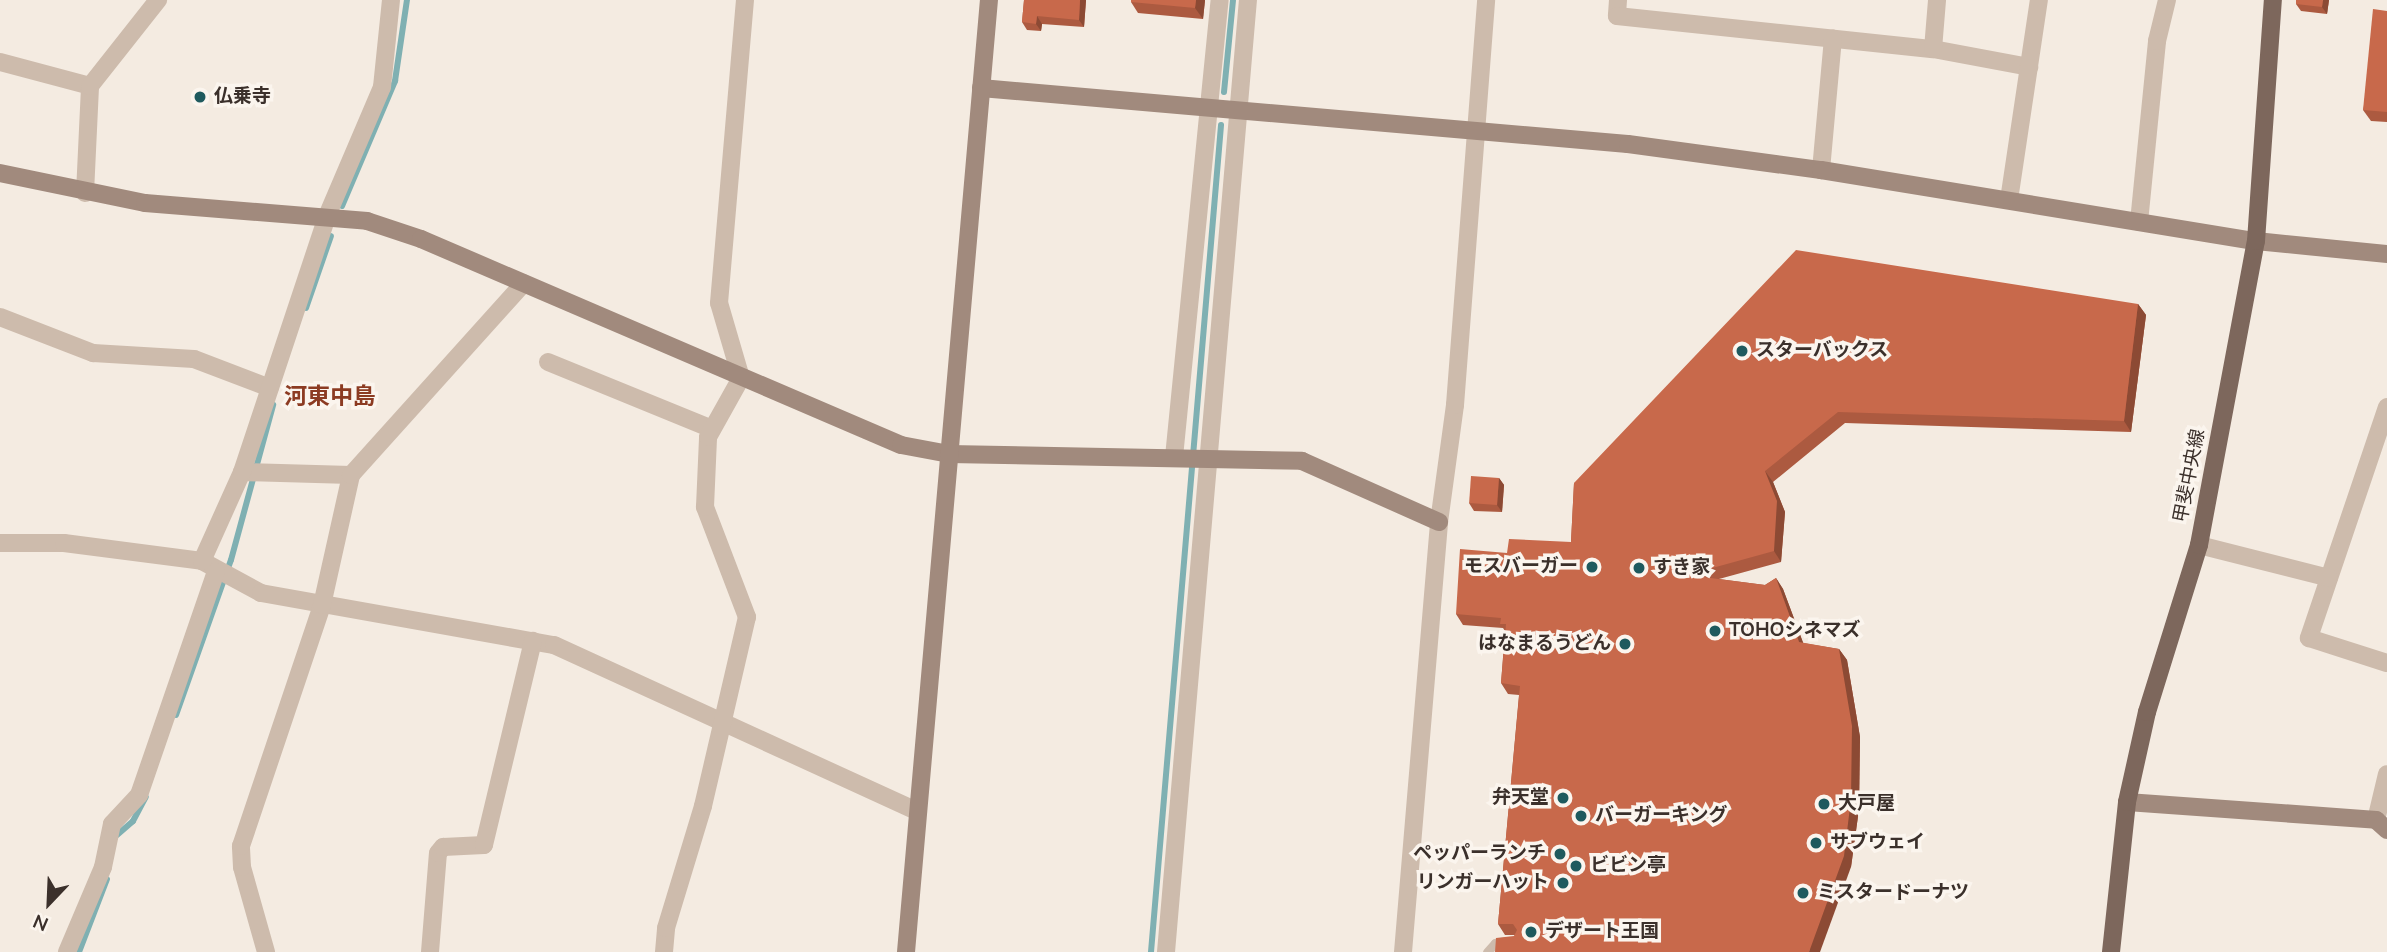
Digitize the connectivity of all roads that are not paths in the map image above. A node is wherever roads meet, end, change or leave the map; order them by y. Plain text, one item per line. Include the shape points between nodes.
1 (158, 0) edge
2 (391, 0) edge
3 (745, 0) edge
4 (989, 0) edge
5 (1220, 0) edge
6 (1248, 0) edge
7 (1486, 0) edge
8 (1618, 0) edge
9 (1937, 0) edge
10 (2039, 0) edge
11 (2167, 0) edge
12 (2273, 0) edge
13 (1833, 39) junction
14 (1933, 49) junction
15 (0, 62) edge
16 (2029, 67) junction
17 (90, 86) junction
18 (981, 88) junction
19 (1209, 107) junction
20 (1238, 110) junction
21 (1475, 130) junction
22 (1821, 170) junction
23 (0, 173) edge
24 (85, 193) junction
25 (2009, 200) junction
26 (327, 216) junction
27 (2139, 222) junction
28 (2256, 241) junction
29 (2387, 254) edge
30 (523, 283) junction
31 (0, 317) edge
32 (548, 362) dead end
33 (741, 378) junction
34 (270, 388) junction
35 (2387, 407) edge
36 (712, 429) junction
37 (949, 454) junction
38 (1174, 457) junction
39 (1211, 457) junction
40 (242, 472) junction
41 (351, 475) junction
42 (1439, 522) junction
43 (0, 543) edge
44 (2199, 545) junction
45 (209, 567) junction
46 (2329, 578) junction
47 (322, 605) junction
48 (533, 641) junction
49 (2387, 663) edge
50 (722, 723) junction
51 (2387, 774) edge
52 (2127, 802) junction
53 (918, 812) junction
54 (2383, 822) edge
55 (1518, 941) edge
56 (67, 952) edge
57 (266, 952) edge
58 (430, 952) edge
59 (664, 952) edge
60 (906, 952) edge
61 (1166, 952) edge
62 (1403, 952) edge
63 (1487, 952) edge
64 (2111, 952) edge

1 - 17 street
2 - 26 street via 382,87
3 - 33 street via 719,303
4 - 18 street
5 - 19 street
6 - 20 street
7 - 21 street
8 - 13 street via 1617,16
9 - 14 street
10 - 16 street
11 - 27 street via 2157,41
12 - 28 main road, 甲斐中央線
13 - 14 street
13 - 22 street
14 - 16 street
15 - 17 street
16 - 25 street
17 - 24 street
18 - 19 street
18 - 37 street
19 - 20 street
19 - 38 street
20 - 21 street
20 - 39 street
21 - 22 street
21 - 42 street via 1455,405
22 - 25 street
23 - 24 street
24 - 26 street via 145,203
25 - 27 street
26 - 30 street via 421,239
26 - 34 street
27 - 28 street
28 - 29 street
28 - 44 main road, 甲斐中央線
30 - 33 street
30 - 41 street
31 - 34 street via 93,353 194,359
32 - 36 street
33 - 36 street
33 - 37 street via 868,434
34 - 40 street
35 - 46 street
36 - 50 street via 705,507 747,617
37 - 38 street
37 - 53 street
38 - 39 street
39 - 42 street via 1302,461
39 - 61 street
40 - 41 street
40 - 45 street
41 - 47 street
42 - 62 street
43 - 45 street via 64,543
44 - 46 street
44 - 52 main road, 甲斐中央線 via 2147,712
45 - 47 street via 261,593
45 - 56 street via 139,795 113,824 103,867
46 - 49 street via 2309,638
47 - 48 street
47 - 57 street via 241,846 242,867
48 - 50 street via 646,683
48 - 58 street via 484,845 443,847 438,853
50 - 53 street
50 - 59 street via 703,806 666,928
51 - 54 street
52 - 54 street
52 - 64 main road, 甲斐中央線
53 - 60 street
55 - 63 lane via 1495,943

